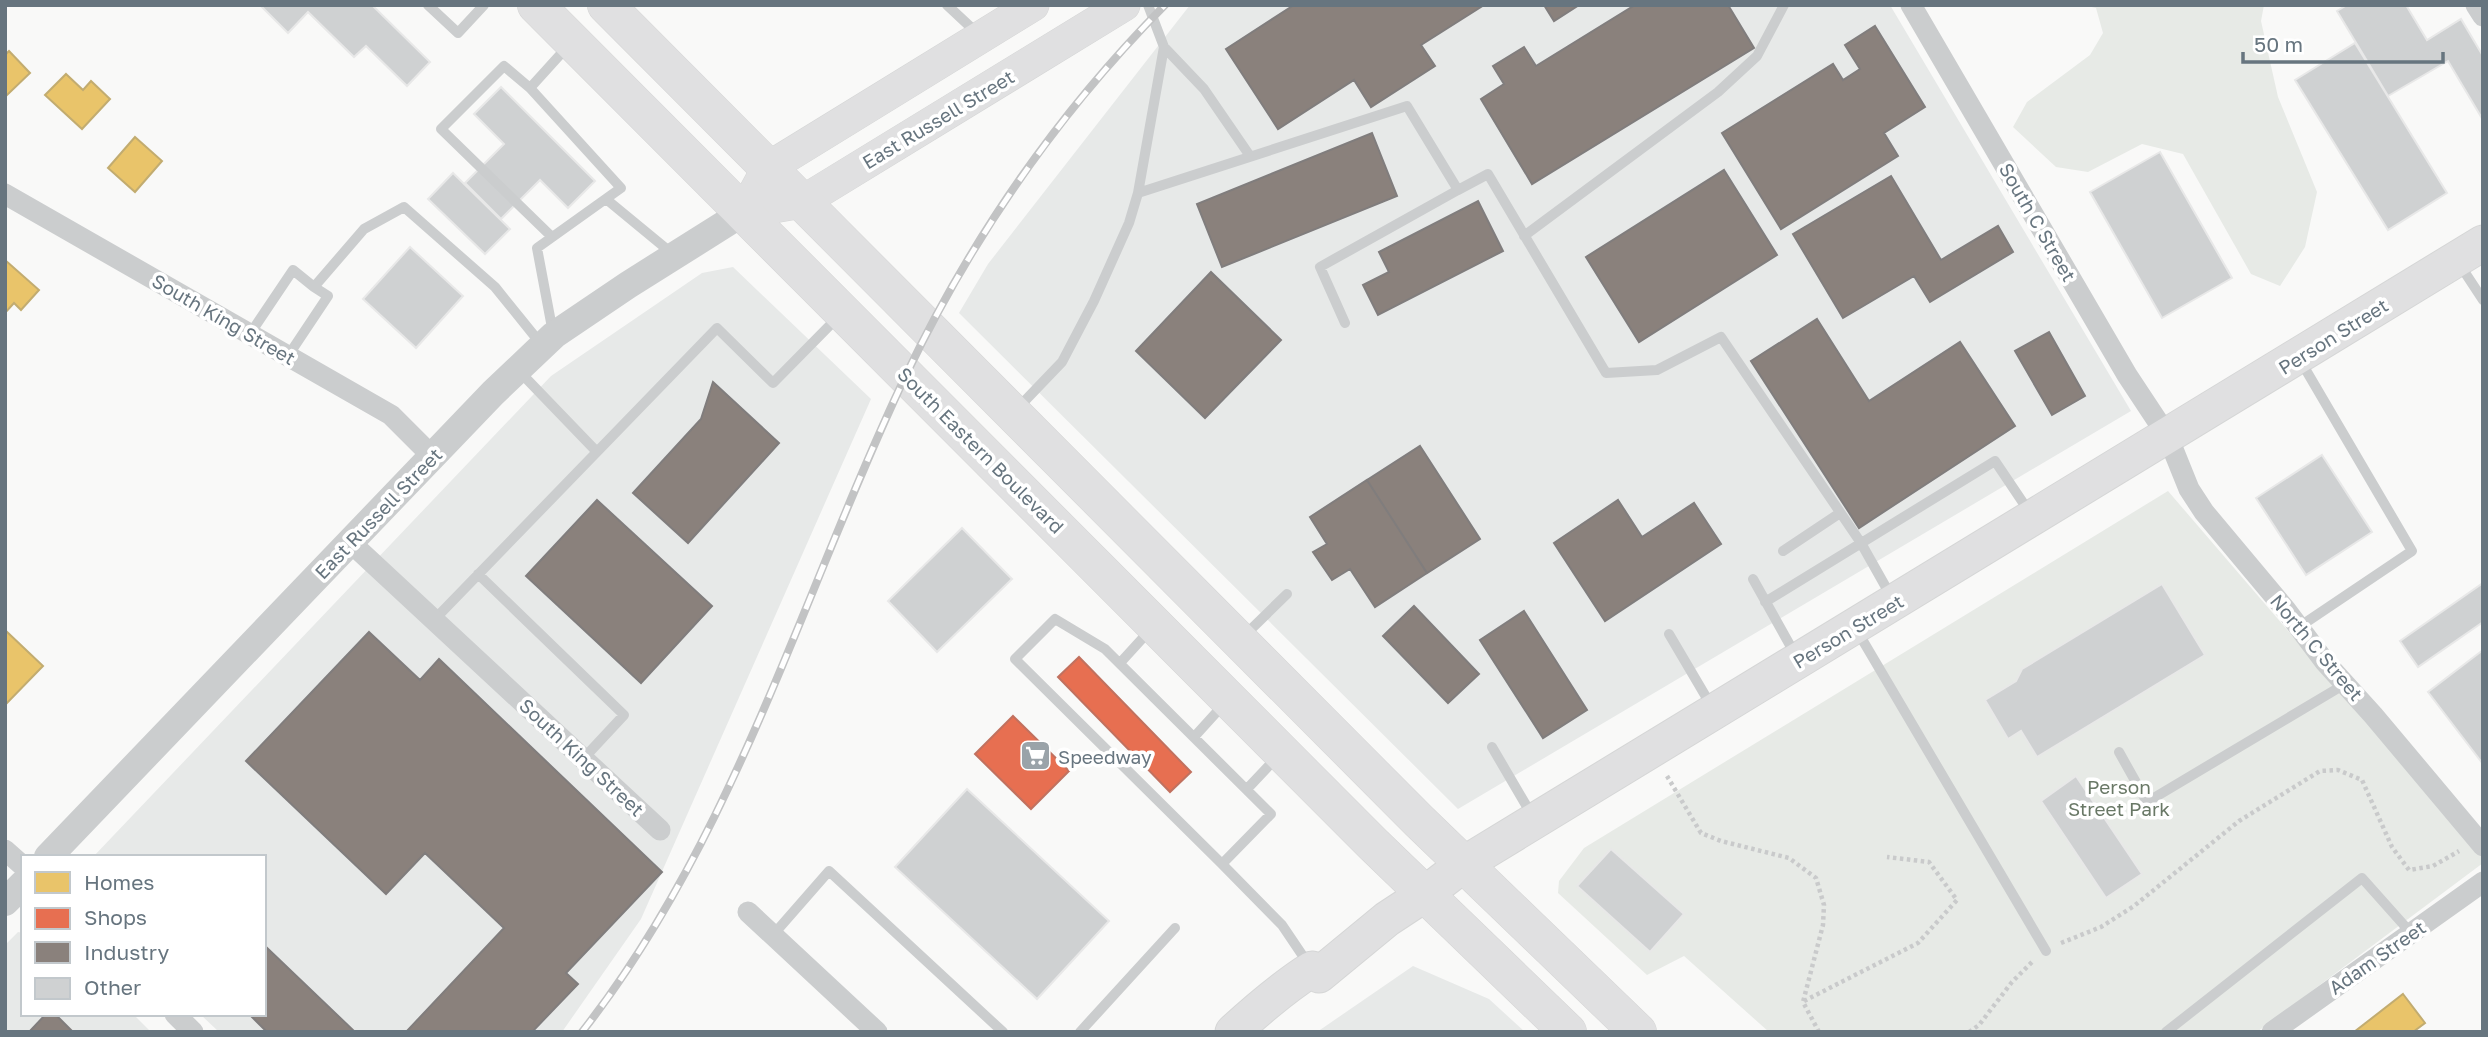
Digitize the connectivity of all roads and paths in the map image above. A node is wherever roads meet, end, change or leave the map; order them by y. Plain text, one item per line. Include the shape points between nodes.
1 (428, 5) edge
2 (484, 5) edge
3 (536, 5) edge
4 (947, 5) edge
5 (1033, 5) edge
6 (1124, 5) edge
7 (1148, 5) edge
8 (1784, 5) edge
9 (1912, 5) edge
10 (2476, 5) edge
11 (620, 13) edge
12 (2483, 16) edge
13 (981, 37) junction
14 (573, 41) junction
15 (1164, 47) junction
16 (530, 88) junction
17 (1250, 156) junction
18 (768, 167) junction
19 (1458, 190) junction
20 (1138, 192) junction
21 (5, 194) edge
22 (606, 199) junction
23 (802, 202) junction
24 (744, 212) junction
25 (1524, 236) junction
26 (552, 237) junction
27 (2470, 251) edge
28 (675, 256) junction
29 (314, 287) junction
30 (2483, 300) edge
31 (844, 312) junction
32 (1346, 323) dead end
33 (250, 334) junction
34 (548, 341) junction
35 (288, 356) junction
36 (2298, 357) junction
37 (518, 369) junction
38 (1013, 413) junction
39 (2168, 437) junction
40 (597, 452) junction
41 (433, 457) junction
42 (1840, 513) junction
43 (2033, 519) junction
44 (351, 542) junction
45 (1861, 543) junction
46 (1783, 551) dead end
47 (478, 574) junction
48 (1753, 579) dead end
49 (1287, 594) dead end
50 (1765, 602) junction
51 (1895, 603) junction
52 (434, 620) junction
53 (1155, 625) junction
54 (1855, 627) junction
55 (2299, 628) junction
56 (1669, 634) dead end
57 (1239, 640) junction
58 (1798, 661) junction
59 (1120, 663) junction
60 (2345, 684) junction
61 (1229, 699) junction
62 (1715, 711) junction
63 (1195, 736) junction
64 (1492, 747) dead end
65 (1651, 750) junction
66 (2119, 751) dead end
67 (1281, 753) junction
68 (583, 759) junction
69 (1247, 789) junction
70 (1535, 821) junction
71 (660, 830) dead end
72 (2480, 843) edge
73 (5, 850) edge
74 (50, 855) edge
75 (1887, 857) dead end
76 (21, 864) edge
77 (1222, 864) junction
78 (1464, 864) junction
79 (2483, 882) edge
80 (21, 886) edge
81 (1425, 894) junction
82 (5, 902) edge
83 (748, 912) dead end
84 (1175, 928) dead end
85 (2411, 933) junction
86 (773, 935) junction
87 (2046, 951) junction
88 (1312, 968) junction
89 (1803, 1002) junction
90 (177, 1016) edge
91 (193, 1032) edge
92 (877, 1032) edge
93 (1003, 1032) edge
94 (1080, 1032) edge
95 (1233, 1032) edge
96 (1568, 1032) edge
97 (1638, 1032) edge
98 (1819, 1032) edge
99 (1969, 1032) edge
100 (2166, 1032) edge
101 (2272, 1032) edge

1 - 2 lane via 458,33
3 - 14 highway, South Eastern Boulevard
4 - 13 lane
5 - 13 main road
6 - 23 main road, East Russell Street
7 - 15 lane
8 - 25 lane via 1757,56 1718,92
9 - 39 street, South C Street via 2127,375
10 - 12 street
11 - 18 highway
13 - 18 main road
14 - 16 lane
14 - 24 highway, South Eastern Boulevard
15 - 17 lane via 1204,89
15 - 20 lane
16 - 22 lane via 621,188
16 - 26 lane via 503,66 441,129
17 - 19 lane via 1407,106
17 - 20 lane
18 - 23 highway
18 - 24 main road, East Russell Street
19 - 25 lane via 1488,174
19 - 32 lane via 1320,267
20 - 38 lane via 1129,223 1062,362
21 - 33 street, South King Street
22 - 26 lane
22 - 28 lane
23 - 24 main road, East Russell Street
23 - 38 highway
24 - 28 street, East Russell Street
24 - 31 highway, South Eastern Boulevard
25 - 42 lane via 1606,373 1657,370 1721,337
26 - 34 lane via 537,248
27 - 30 lane
27 - 36 main road, Person Street
28 - 34 street, East Russell Street
29 - 33 lane via 293,271
29 - 34 lane via 364,229 404,206
29 - 35 lane via 328,296
31 - 40 lane via 773,383 718,328
31 - 53 highway, South Eastern Boulevard
33 - 35 street, South King Street
34 - 37 street, East Russell Street
35 - 41 street, South King Street via 391,415
36 - 39 main road, Person Street
36 - 55 lane via 2412,551
37 - 40 lane
37 - 41 street, East Russell Street
38 - 57 highway
39 - 43 main road, Person Street
39 - 55 street, North C Street via 2189,489 2204,512
40 - 47 lane
41 - 44 street, East Russell Street
42 - 45 lane
42 - 46 lane
43 - 45 lane via 1995,461
43 - 51 main road, Person Street
44 - 52 street, South King Street
44 - 74 street, East Russell Street
45 - 50 lane
45 - 51 lane
47 - 52 lane
47 - 68 lane via 624,715
48 - 50 lane
49 - 57 lane
50 - 58 lane
51 - 54 main road, Person Street
52 - 68 street, South King Street
53 - 59 lane
53 - 61 highway, South Eastern Boulevard
54 - 58 main road, Person Street
54 - 87 lane
55 - 60 street, North C Street
56 - 62 lane
57 - 78 highway
58 - 62 main road, Person Street
59 - 63 lane
59 - 77 lane via 1055,619 1015,659
60 - 66 lane via 2147,802
60 - 72 street, North C Street
61 - 63 lane
61 - 67 highway, South Eastern Boulevard
62 - 65 main road, Person Street
63 - 69 lane
64 - 70 lane
65 - 70 main road, Person Street
65 - 89 path via 1701,833 1788,858 1816,878 1824,905 1823,925
67 - 69 lane
67 - 81 highway, South Eastern Boulevard
68 - 71 street, South King Street
69 - 77 lane via 1272,814
70 - 78 main road, Person Street
72 - 87 path via 2433,866 2409,870 2392,847 2362,780 2338,770 2320,771 2239,821 2134,906 2101,927
73 - 76 street
75 - 89 path via 1929,862 1957,900 1918,943
77 - 88 lane via 1282,925
78 - 81 main road, Person Street
78 - 97 highway
79 - 85 street, Adam Street
80 - 82 street
81 - 88 main road, Person Street via 1319,975
81 - 96 highway, South Eastern Boulevard
83 - 86 street
84 - 94 lane
85 - 100 lane via 2362,878
85 - 101 street, Adam Street
86 - 92 street
86 - 93 lane via 829,871
87 - 99 path
88 - 95 main road, Person Street
89 - 98 path
90 - 91 street

